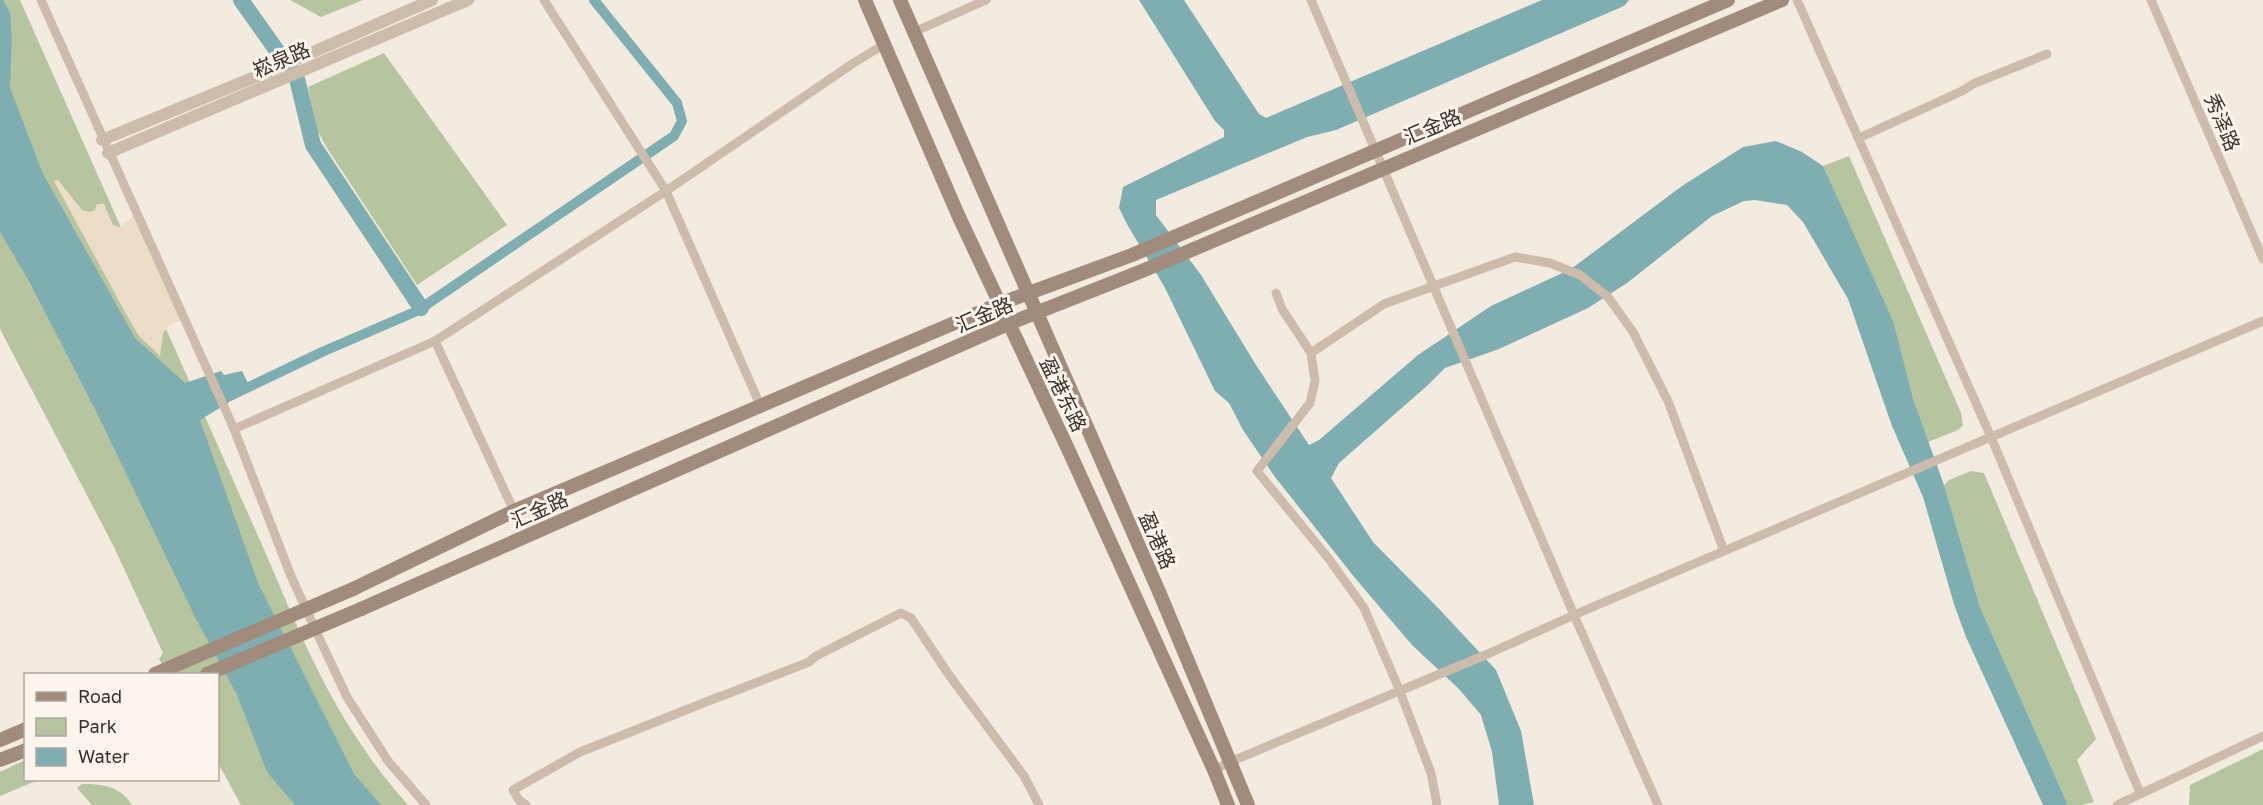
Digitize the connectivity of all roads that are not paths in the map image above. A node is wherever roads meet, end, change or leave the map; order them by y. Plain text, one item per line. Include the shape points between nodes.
1 (41, 0) edge
2 (432, 0) edge
3 (468, 0) edge
4 (544, 0) edge
5 (865, 0) edge
6 (900, 0) edge
7 (986, 0) edge
8 (1311, 0) edge
9 (1728, 0) edge
10 (1782, 0) edge
11 (1797, 0) edge
12 (2151, 0) edge
13 (914, 32) junction
14 (885, 44) junction
15 (2047, 54) dead end
16 (1859, 138) junction
17 (102, 140) junction
18 (108, 153) junction
19 (1375, 153) junction
20 (1382, 168) junction
21 (666, 191) junction
22 (2263, 259) edge
23 (1432, 286) junction
24 (1027, 293) junction
25 (1276, 293) dead end
26 (999, 304) junction
27 (1036, 312) junction
28 (2263, 321) edge
29 (1008, 324) junction
30 (435, 341) junction
31 (1311, 353) junction
32 (761, 407) junction
33 (234, 429) junction
34 (1991, 437) junction
35 (514, 512) junction
36 (1724, 551) junction
37 (1574, 615) junction
38 (160, 673) edge
39 (212, 673) edge
40 (1399, 691) junction
41 (24, 730) edge
42 (2263, 736) edge
43 (0, 740) edge
44 (24, 751) edge
45 (0, 760) edge
46 (1230, 762) junction
47 (1215, 771) junction
48 (2140, 793) junction
49 (426, 805) edge
50 (526, 805) edge
51 (1039, 805) edge
52 (1228, 805) edge
53 (1248, 805) edge
54 (1437, 805) edge
55 (1658, 805) edge
56 (2118, 805) edge

1 - 17 street
2 - 17 street, 崧泉路
3 - 18 street, 崧泉路
4 - 21 street
5 - 14 main road, 盈港东路
6 - 13 main road
7 - 13 street
8 - 19 street
9 - 19 main road, 汇金路
10 - 20 main road, 汇金路
11 - 16 street
12 - 22 street, 秀泽路
13 - 24 main road
14 - 21 street
14 - 26 main road, 盈港东路
15 - 16 street
16 - 34 street
17 - 18 street
18 - 33 street
19 - 20 street
19 - 24 main road, 汇金路 via 1132,255
20 - 23 street
20 - 27 main road, 汇金路
21 - 30 street
21 - 32 street
23 - 31 street via 1384,304
23 - 36 street via 1515,257 1550,263 1580,275 1608,297 1633,332 1668,401
23 - 37 street
24 - 26 main road, 汇金路
24 - 27 main road, 盈港路
25 - 31 street
26 - 29 main road, 盈港东路
26 - 32 main road, 汇金路
27 - 29 main road, 汇金路
27 - 46 main road, 盈港路
28 - 34 street
29 - 39 main road, 汇金路, bridge
29 - 47 main road, 盈港东路
30 - 33 street
30 - 35 street
31 - 40 street via 1315,381 1310,403 1257,471 1364,608
32 - 35 main road, 汇金路
33 - 49 street via 291,576 347,697 388,761
34 - 36 street
34 - 48 street
35 - 38 main road, 汇金路, bridge via 353,589
36 - 37 street
37 - 40 street
37 - 55 street
40 - 46 street
40 - 54 street via 1431,773
41 - 43 main road
42 - 48 street
44 - 45 main road
46 - 47 street
46 - 53 main road, 盈港路
47 - 52 main road, 盈港东路
48 - 56 street
50 - 51 street via 513,790 580,752 809,662 901,614 912,618 1024,776

